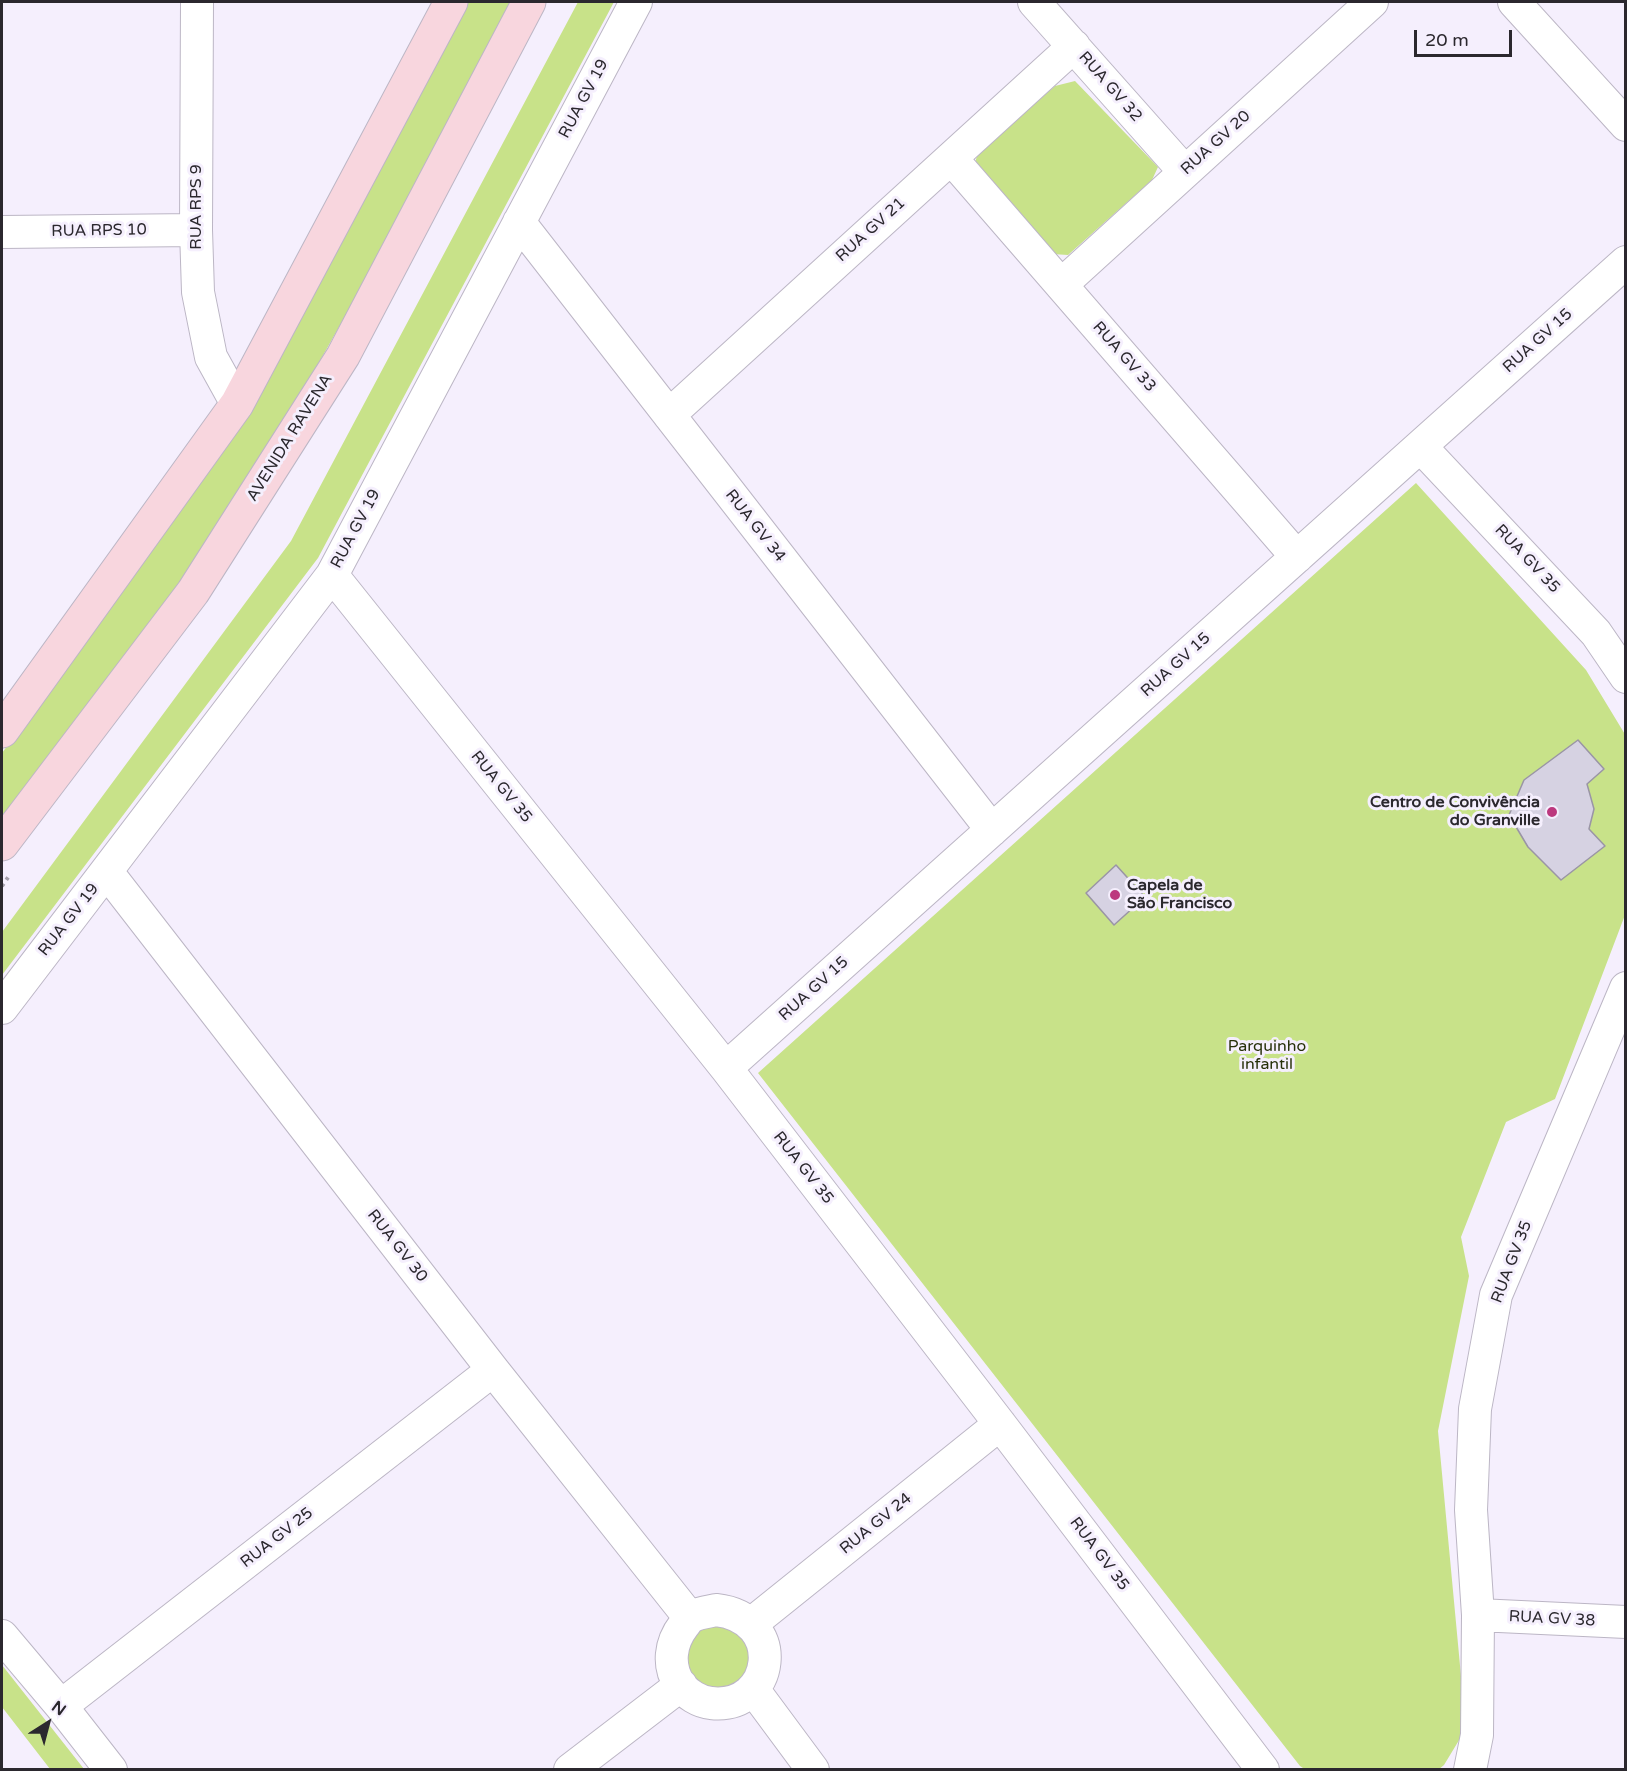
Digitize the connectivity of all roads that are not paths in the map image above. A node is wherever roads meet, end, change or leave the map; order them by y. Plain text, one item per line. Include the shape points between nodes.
1 (197, 2) edge
2 (451, 2) edge
3 (529, 2) edge
4 (636, 2) edge
5 (1034, 2) edge
6 (1372, 2) edge
7 (1514, 2) edge
8 (1074, 46) junction
9 (1626, 125) edge
10 (951, 158) junction
11 (1185, 172) junction
12 (519, 222) junction
13 (196, 230) junction
14 (2, 232) edge
15 (1626, 262) edge
16 (1061, 285) junction
17 (237, 404) junction
18 (669, 415) junction
19 (1421, 447) junction
20 (1297, 557) junction
21 (332, 575) junction
22 (1626, 677) edge
23 (2, 731) edge
24 (992, 830) junction
25 (2, 843) edge
26 (106, 872) junction
27 (1626, 988) edge
28 (2, 1008) edge
29 (726, 1068) junction
30 (493, 1370) junction
31 (1000, 1424) junction
32 (1478, 1615) junction
33 (690, 1618) junction
34 (1626, 1622) edge
35 (752, 1624) junction
36 (2, 1636) edge
37 (681, 1685) junction
38 (753, 1689) junction
39 (61, 1706) junction
40 (111, 1770) edge
41 (570, 1770) edge
42 (813, 1770) edge
43 (1263, 1770) edge
44 (1470, 1770) edge

1 - 13 street, RUA RPS 9
2 - 17 main road
3 - 25 main road, AVENIDA RAVENA via 337,366 193,592
4 - 12 street, RUA GV 19
5 - 8 street, RUA GV 32
6 - 11 street, RUA GV 20
7 - 9 street
8 - 10 street, RUA GV 21
8 - 11 street, RUA GV 32
10 - 16 street, RUA GV 33
10 - 18 street, RUA GV 21
11 - 16 street, RUA GV 20
12 - 18 street, RUA GV 34
12 - 21 street, RUA GV 19
13 - 14 street, RUA RPS 10
13 - 17 street, RUA RPS 9 via 198,292 211,357
15 - 19 street, RUA GV 15
16 - 20 street, RUA GV 33
17 - 23 main road
18 - 24 street, RUA GV 34
19 - 20 street, RUA GV 15
19 - 22 street, RUA GV 35 via 1596,633
20 - 24 street, RUA GV 15
21 - 26 street, RUA GV 19
21 - 29 street, RUA GV 35
24 - 29 street, RUA GV 15
26 - 28 street, RUA GV 19
26 - 30 street, RUA GV 30
27 - 32 street, RUA GV 35 via 1496,1295 1474,1409 1471,1510
29 - 31 street, RUA GV 35
30 - 33 street, RUA GV 30
30 - 39 street, RUA GV 25
31 - 35 street, RUA GV 24
31 - 43 street, RUA GV 35
32 - 34 street, RUA GV 38
32 - 44 street, RUA GV 35 via 1477,1735
33 - 35 street via 716,1610 741,1616
33 - 37 street via 674,1641 671,1657
35 - 38 street via 765,1651 765,1666
36 - 39 street
37 - 38 street via 692,1696 720,1704 733,1702
37 - 41 street
38 - 42 street
39 - 40 street

